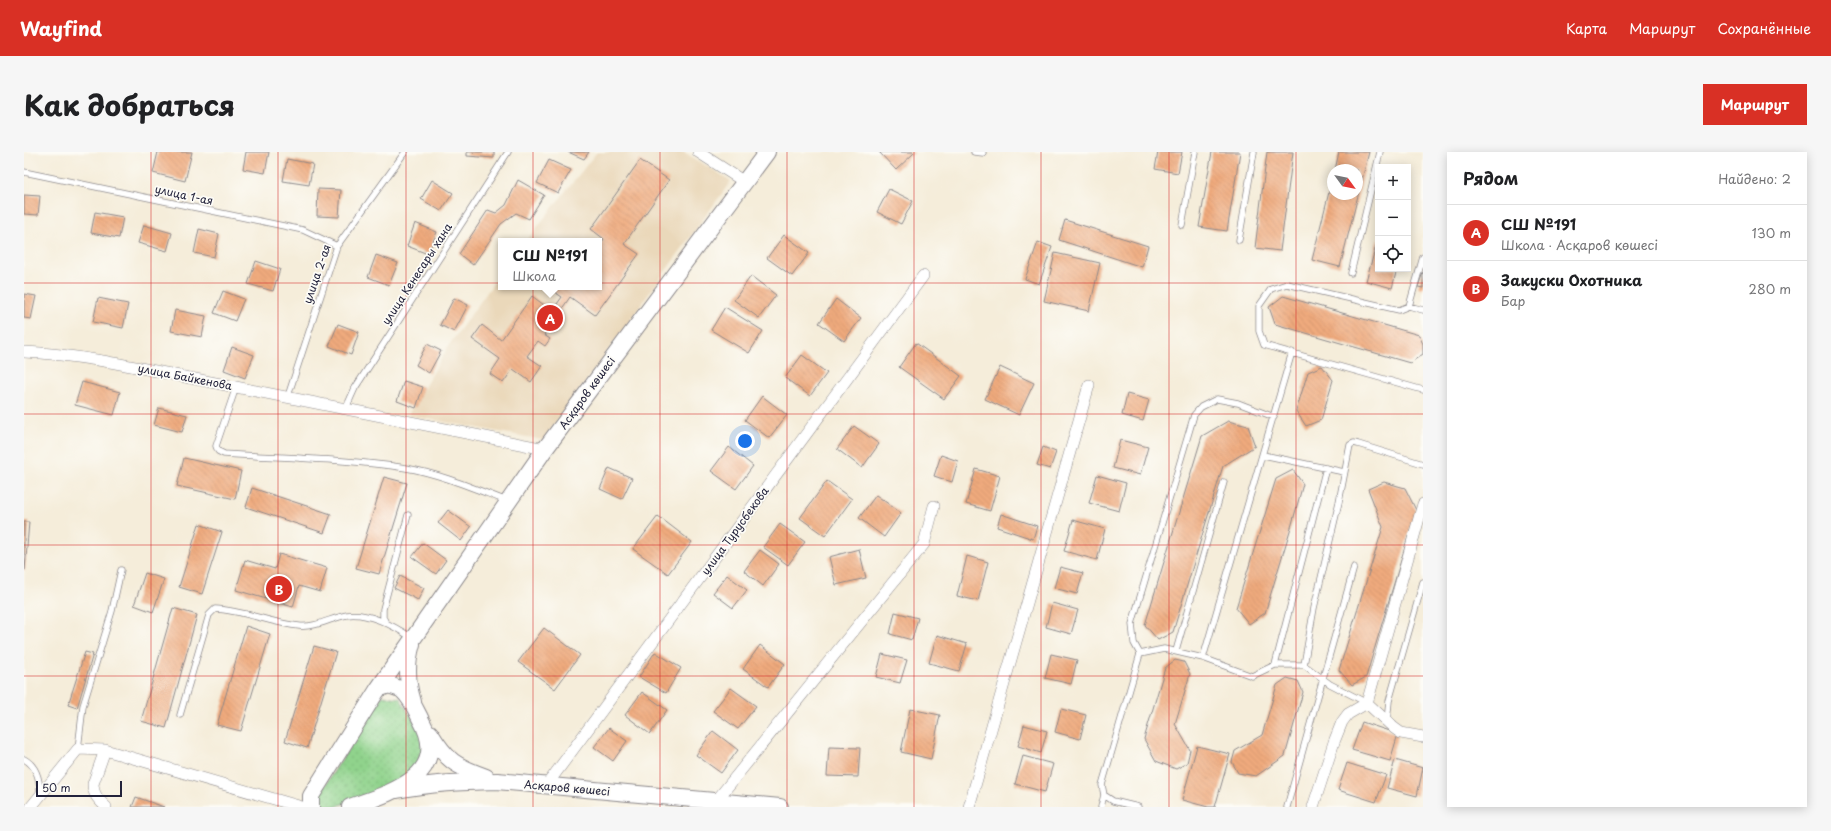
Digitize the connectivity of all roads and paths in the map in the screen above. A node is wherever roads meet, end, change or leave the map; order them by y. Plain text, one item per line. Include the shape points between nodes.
1 (405, 152) edge
2 (508, 152) edge
3 (698, 152) edge
4 (974, 152) edge
5 (1195, 152) edge
6 (1254, 152) edge
7 (1380, 152) edge
8 (767, 153) edge
9 (983, 153) edge
10 (24, 172) edge
11 (744, 182) junction
12 (1182, 225) dead end
13 (1238, 240) dead end
14 (336, 246) junction
15 (1423, 257) edge
16 (1351, 273) dead end
17 (923, 276) dead end
18 (1409, 306) junction
19 (1423, 310) edge
20 (24, 352) edge
21 (1292, 352) junction
22 (1089, 385) dead end
23 (236, 387) junction
24 (1423, 390) edge
25 (288, 396) junction
26 (346, 408) junction
27 (1274, 417) junction
28 (546, 449) junction
29 (1263, 455) junction
30 (1423, 464) edge
31 (1326, 468) junction
32 (1344, 472) junction
33 (1224, 482) dead end
34 (509, 502) junction
35 (1423, 504) edge
36 (934, 506) dead end
37 (408, 515) dead end
38 (1354, 567) dead end
39 (121, 570) dead end
40 (1423, 582) edge
41 (386, 623) junction
42 (414, 639) junction
43 (1176, 651) junction
44 (1140, 654) junction
45 (1203, 658) junction
46 (1275, 665) junction
47 (1304, 665) junction
48 (1322, 679) junction
49 (378, 689) junction
50 (1367, 703) junction
51 (415, 709) junction
52 (180, 715) dead end
53 (1386, 722) junction
54 (1423, 737) edge
55 (78, 749) junction
56 (105, 750) junction
57 (24, 758) edge
58 (497, 781) junction
59 (546, 786) junction
60 (397, 790) junction
61 (1104, 795) junction
62 (40, 797) junction
63 (716, 801) junction
64 (31, 807) edge
65 (106, 807) edge
66 (302, 807) edge
67 (311, 807) edge
68 (350, 807) edge
69 (780, 807) edge
70 (969, 807) edge
71 (1101, 807) edge
72 (1138, 807) edge
73 (1287, 807) edge
74 (1313, 807) edge

1 - 14 lane, улица 2-ая
2 - 26 lane, улица Кенесары хана via 355,388
3 - 11 street
4 - 9 lane
5 - 12 lane
6 - 13 lane
7 - 16 lane
8 - 11 street, Асқаров көшесі
10 - 14 lane, улица 1-ая via 303,230
11 - 28 street, Асқаров көшесі
14 - 25 lane, улица 2-ая
15 - 18 lane
17 - 59 street, улица Турусбекова
18 - 19 lane
18 - 21 lane via 1399,310 1287,284 1271,288 1259,306 1259,331 1264,345
20 - 23 street, улица Байкенова via 54,354
21 - 24 lane
21 - 27 lane
22 - 70 street
23 - 25 street, улица Байкенова
23 - 34 lane via 216,446 218,451 224,454 407,468
25 - 26 street, улица Байкенова
26 - 28 street, улица Байкенова
27 - 29 lane
27 - 44 lane via 1217,399 1201,407 1194,415 1132,624 1134,643
28 - 34 street, Асқаров көшесі
29 - 31 lane
29 - 45 lane
30 - 32 lane via 1354,443 1350,445
31 - 32 lane
31 - 46 lane
32 - 47 lane
33 - 43 lane
34 - 42 street, Асқаров көшесі
35 - 50 street
36 - 63 street via 924,544
37 - 41 lane via 383,609 382,617
38 - 48 lane
39 - 55 lane via 112,611 83,706
40 - 53 lane via 1389,701
41 - 42 lane
41 - 52 lane via 374,618 348,615 301,626 215,609 209,615
42 - 49 street, Асқаров көшесі
42 - 51 street via 408,657 408,686
43 - 44 lane
43 - 45 lane
44 - 61 lane via 1102,785
45 - 46 lane via 1252,676
46 - 47 lane
47 - 48 lane
48 - 50 lane
48 - 73 lane
49 - 51 street via 389,685 404,691
49 - 67 street, Асқаров көшесі via 311,796
50 - 53 street
50 - 74 street via 1348,714 1342,722
51 - 58 street via 442,753 462,769
51 - 60 street via 428,733 429,756 417,778
53 - 54 street via 1401,733
55 - 56 street
55 - 62 street
56 - 65 street via 93,790 95,796
56 - 66 street
57 - 62 lane via 38,775
58 - 59 street, Асқаров көшесі
58 - 60 street via 452,782
59 - 63 street, Асқаров көшесі
60 - 68 street
61 - 71 lane
61 - 72 lane via 1113,801
62 - 64 street
63 - 69 street, Асқаров көшесі

